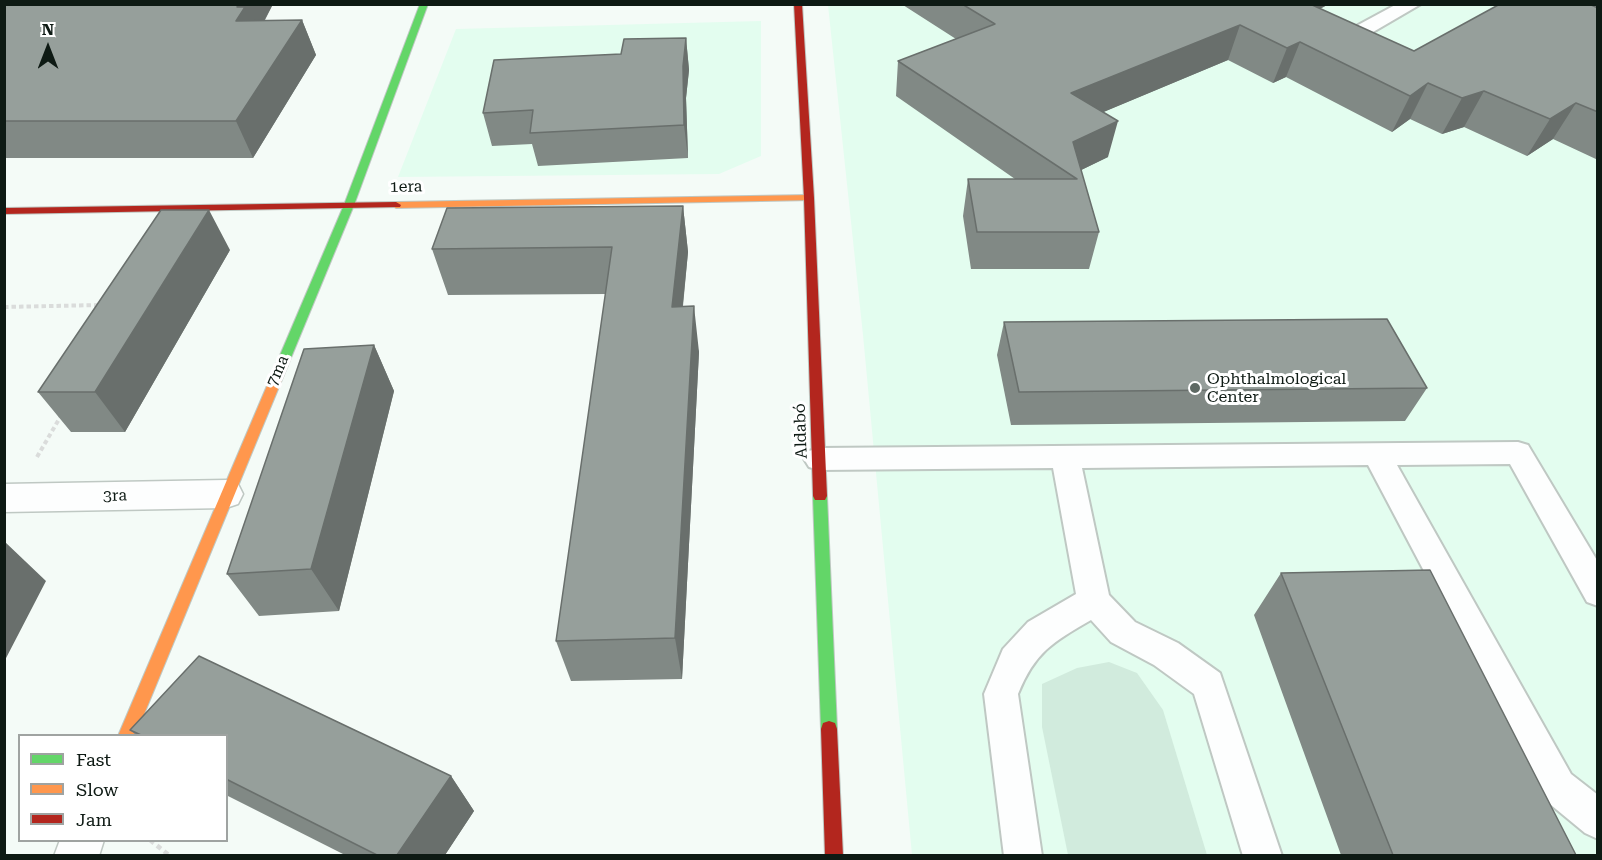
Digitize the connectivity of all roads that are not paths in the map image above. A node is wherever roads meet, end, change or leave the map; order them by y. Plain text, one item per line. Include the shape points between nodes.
1 (424, 4) edge
2 (798, 4) edge
3 (1412, 4) edge
4 (1354, 35) edge
5 (809, 198) junction
6 (349, 205) junction
7 (4, 211) edge
8 (1376, 454) junction
9 (1065, 456) junction
10 (819, 459) junction
11 (225, 494) junction
12 (9, 498) edge
13 (1598, 592) edge
14 (1094, 601) junction
15 (126, 734) edge
16 (1598, 820) edge
17 (834, 855) edge
18 (1023, 855) edge
19 (1263, 855) edge

1 - 6 street, 7ma
2 - 5 street, Aldabó
3 - 4 lane
5 - 6 street, 1era
5 - 10 street, Aldabó
6 - 7 street, 1era
6 - 11 street, 7ma
8 - 9 lane
8 - 13 lane via 1518,453
8 - 16 lane via 1558,787
9 - 10 lane
9 - 14 lane
10 - 17 street, Aldabó
11 - 12 street, 3ra
11 - 15 street, 7ma
14 - 18 lane via 1040,632 1015,660 1001,694
14 - 19 lane via 1123,632 1166,654 1208,684

